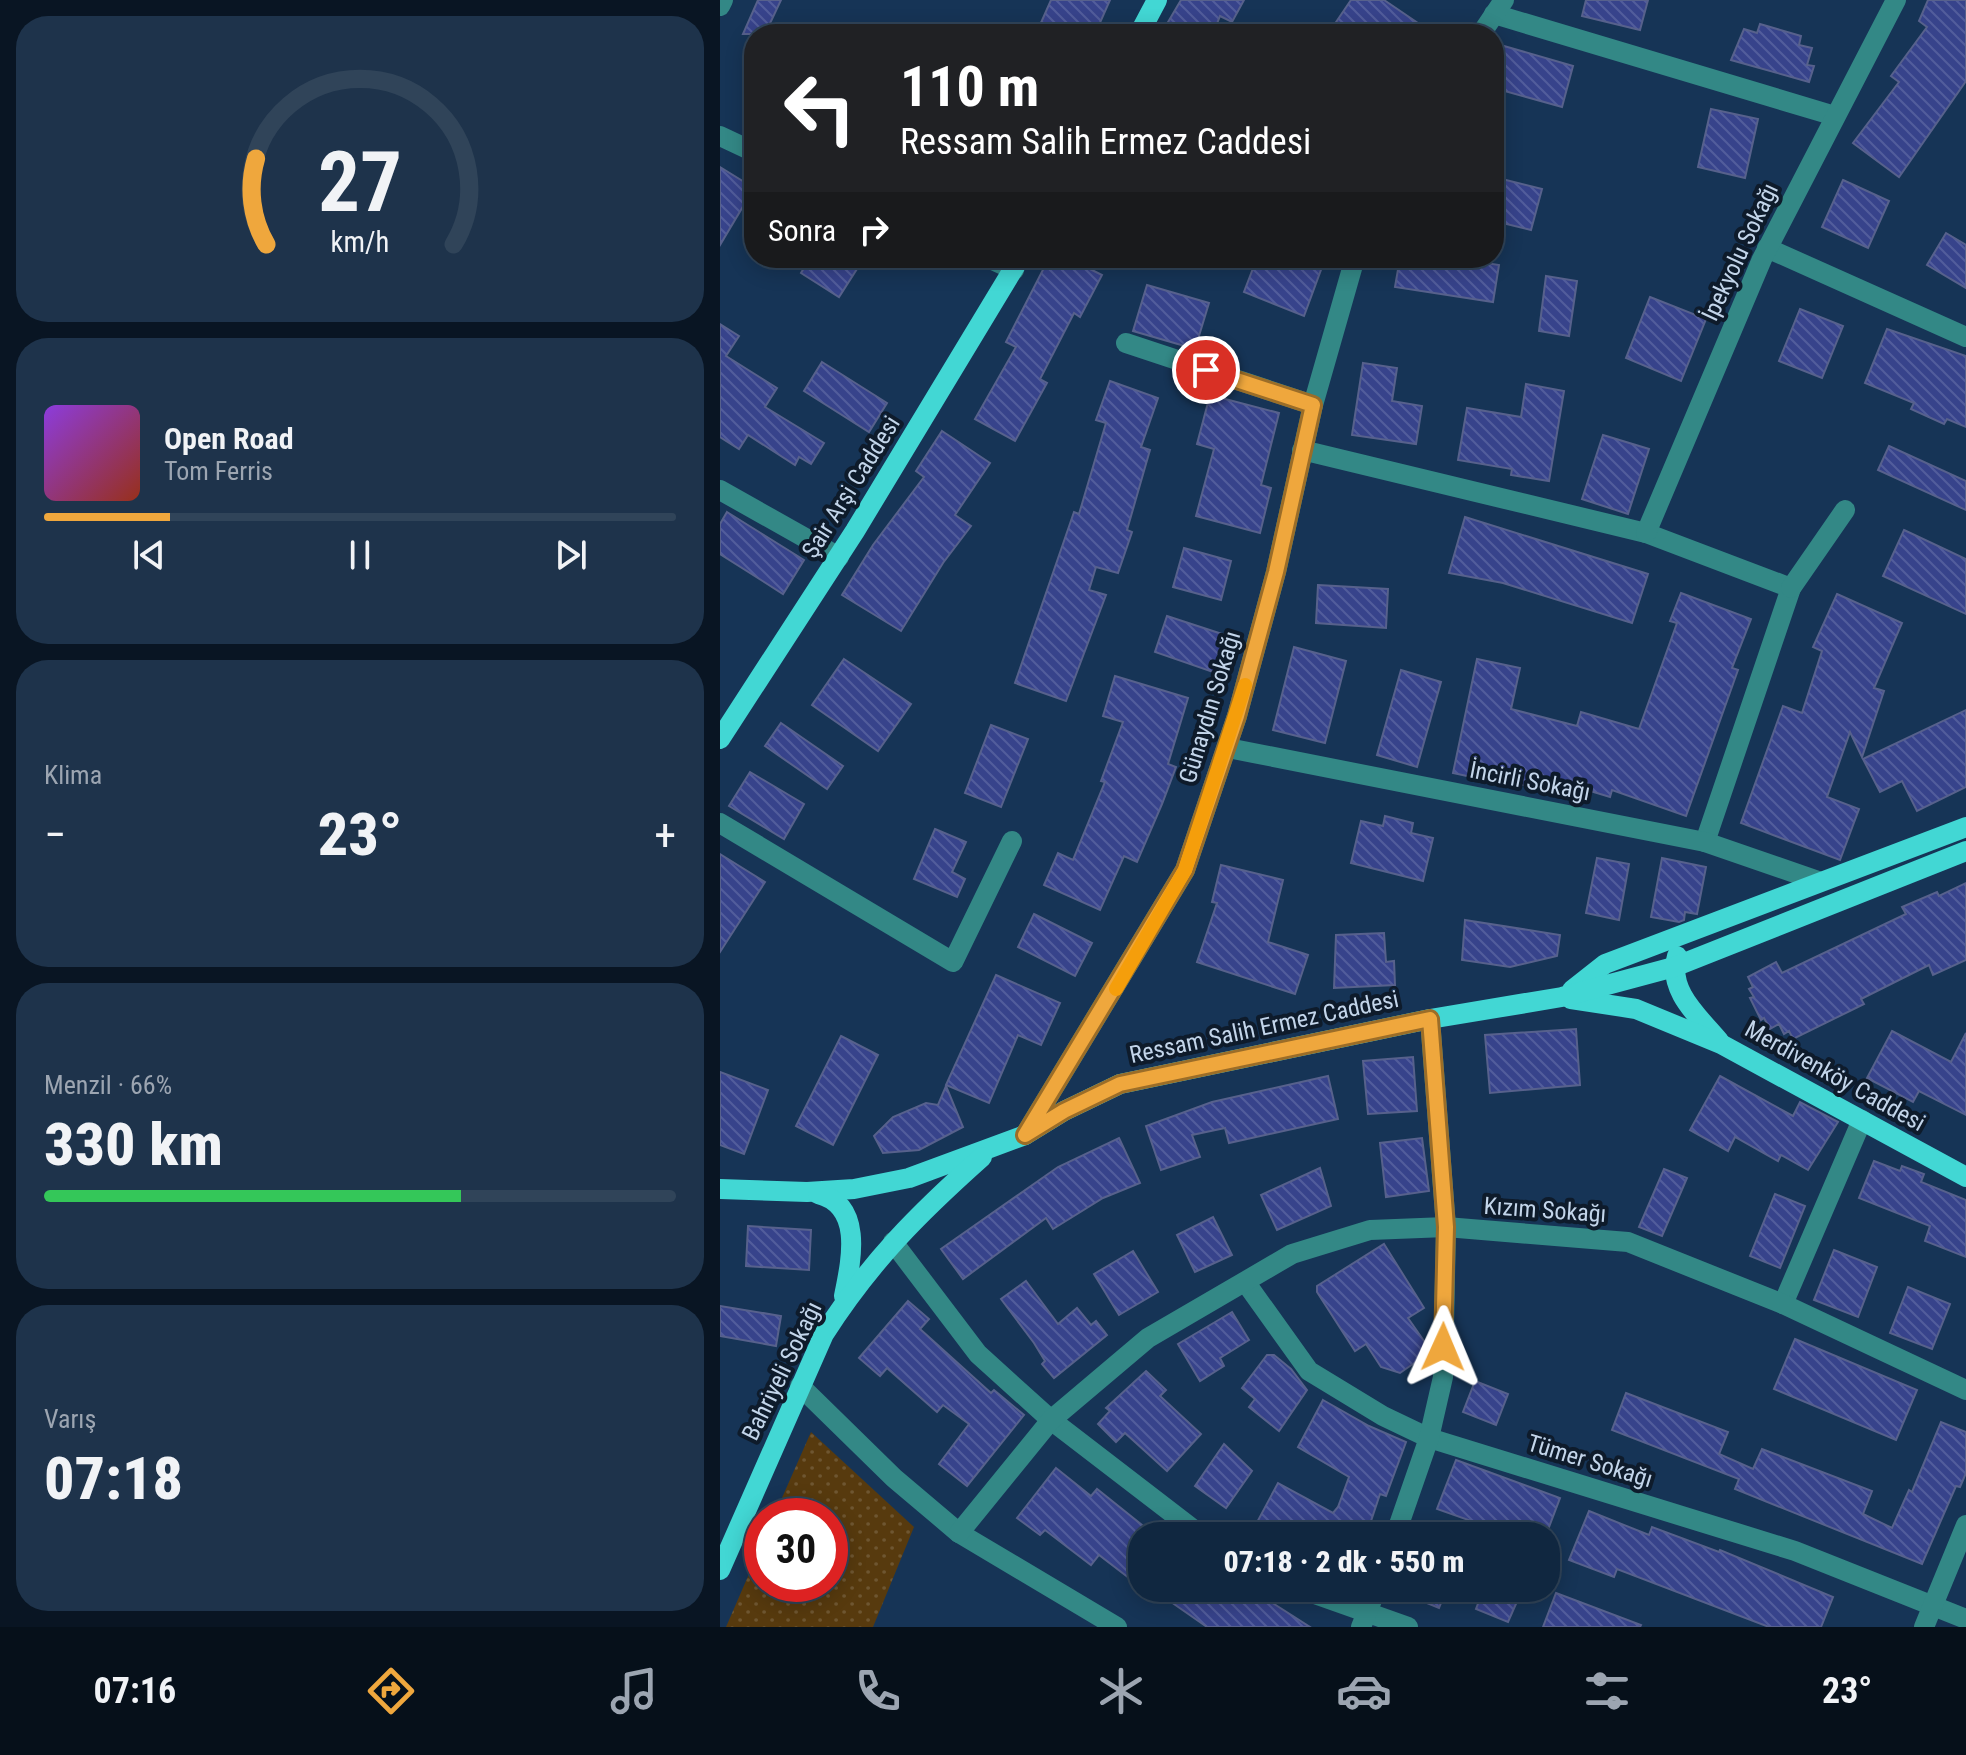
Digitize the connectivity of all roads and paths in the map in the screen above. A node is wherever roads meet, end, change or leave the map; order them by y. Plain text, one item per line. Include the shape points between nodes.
1 (723, 0) edge
2 (1157, 0) edge
3 (1896, 0) edge
4 (720, 6) edge
5 (1499, 7) edge
6 (1144, 24) edge
7 (1488, 24) edge
8 (1835, 116) junction
9 (720, 136) edge
10 (744, 147) edge
11 (1767, 248) junction
12 (1015, 268) edge
13 (1349, 268) edge
14 (1966, 337) edge
15 (1126, 343) dead end
16 (1313, 405) junction
17 (1302, 450) junction
18 (720, 490) edge
19 (1845, 510) dead end
20 (1646, 533) junction
21 (839, 557) junction
22 (1791, 588) junction
23 (720, 739) edge
24 (1228, 748) junction
25 (720, 823) edge
26 (1966, 827) edge
27 (1012, 841) dead end
28 (1705, 842) junction
29 (1966, 851) edge
30 (1818, 881) junction
31 (1683, 934) junction
32 (1674, 967) junction
33 (1562, 997) junction
34 (1430, 1019) junction
35 (1721, 1044) junction
36 (1862, 1120) junction
37 (1025, 1135) junction
38 (991, 1149) junction
39 (1966, 1177) edge
40 (720, 1189) edge
41 (807, 1192) junction
42 (1446, 1227) junction
43 (893, 1242) junction
44 (1246, 1283) junction
45 (1783, 1304) junction
46 (842, 1307) junction
47 (800, 1386) junction
48 (1966, 1390) edge
49 (1051, 1420) junction
50 (1429, 1438) junction
51 (1184, 1522) edge
52 (1400, 1522) edge
53 (1966, 1525) edge
54 (959, 1533) junction
55 (720, 1570) edge
56 (1327, 1602) edge
57 (1934, 1604) junction
58 (1966, 1619) edge
59 (1365, 1620) edge
60 (1117, 1627) edge
61 (1408, 1627) edge
62 (1924, 1627) edge

1 - 4 street
2 - 6 main road
3 - 8 street, İpekyolu Sokağı
5 - 7 street
5 - 8 street
8 - 11 street, İpekyolu Sokağı
9 - 10 street
11 - 14 street
11 - 20 street, İpekyolu Sokağı
12 - 21 main road, Şair Arşi Caddesi
13 - 16 street, Günaydın Sokağı
15 - 16 street
16 - 17 street, Günaydın Sokağı
17 - 20 street
17 - 24 street, Günaydın Sokağı via 1276,572
18 - 21 street
19 - 22 street
20 - 22 street
21 - 23 main road, Şair Arşi Caddesi
22 - 28 street
24 - 28 street, İncirli Sokağı
24 - 37 street, Günaydın Sokağı via 1185,870
25 - 27 street via 953,962
26 - 30 main road, Ressam Salih Ermez Caddesi
28 - 30 street, İncirli Sokağı
29 - 32 main road, Ressam Salih Ermez Caddesi
30 - 31 main road, Ressam Salih Ermez Caddesi
31 - 32 main road
31 - 33 main road, Ressam Salih Ermez Caddesi via 1605,964
32 - 33 main road, Ressam Salih Ermez Caddesi
32 - 35 main road via 1678,990
33 - 34 main road, Ressam Salih Ermez Caddesi
33 - 35 main road, Merdivenköy Caddesi via 1636,1009
34 - 37 main road, Ressam Salih Ermez Caddesi via 1120,1084
34 - 42 street
35 - 36 main road, Merdivenköy Caddesi
36 - 39 main road, Merdivenköy Caddesi
36 - 45 street
37 - 38 main road, Ressam Salih Ermez Caddesi
38 - 41 main road, Ressam Salih Ermez Caddesi via 909,1178
38 - 43 main road, Bahriyeli Sokağı
40 - 41 main road
41 - 46 main road via 839,1201 846,1212 850,1255
42 - 44 street, Kızım Sokağı via 1370,1230 1292,1254
42 - 45 street, Kızım Sokağı via 1628,1242
42 - 50 street via 1443,1377
43 - 46 main road, Bahriyeli Sokağı
43 - 49 street via 978,1354
44 - 49 street, Kızım Sokağı via 1148,1338
44 - 50 street, Tümer Sokağı via 1309,1371
45 - 48 street, Kızım Sokağı
46 - 47 main road, Bahriyeli Sokağı
47 - 54 street
47 - 55 main road, Bahriyeli Sokağı
49 - 51 street
49 - 54 street, Kızım Sokağı
50 - 52 street
50 - 57 street, Tümer Sokağı via 1795,1551
53 - 57 street
54 - 60 street
56 - 59 street
57 - 58 street, Tümer Sokağı
57 - 62 street
59 - 61 street

